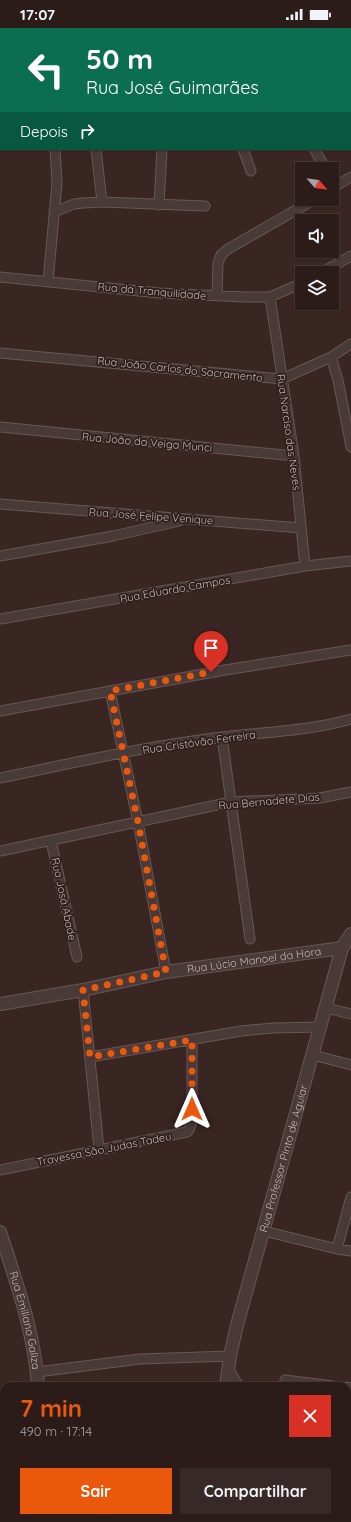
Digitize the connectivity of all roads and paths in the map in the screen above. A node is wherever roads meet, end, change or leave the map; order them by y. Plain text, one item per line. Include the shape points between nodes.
1 (55, 150) edge
2 (96, 150) edge
3 (162, 150) edge
4 (243, 150) edge
5 (315, 150) edge
6 (322, 162) edge
7 (251, 171) dead end
8 (351, 177) edge
9 (339, 182) edge
10 (102, 202) junction
11 (159, 205) junction
12 (205, 206) dead end
13 (303, 206) edge
14 (54, 212) junction
15 (351, 256) edge
16 (334, 266) edge
17 (0, 277) edge
18 (48, 282) junction
19 (295, 286) edge
20 (217, 296) junction
21 (270, 297) junction
22 (351, 344) edge
23 (0, 353) edge
24 (331, 357) junction
25 (282, 379) junction
26 (0, 427) edge
27 (351, 448) edge
28 (294, 456) junction
29 (0, 504) edge
30 (186, 519) junction
31 (301, 528) junction
32 (0, 556) edge
33 (351, 561) edge
34 (305, 566) junction
35 (0, 619) edge
36 (351, 650) edge
37 (110, 691) junction
38 (0, 711) edge
39 (351, 719) edge
40 (222, 737) junction
41 (123, 753) junction
42 (0, 778) edge
43 (351, 792) edge
44 (231, 802) junction
45 (138, 822) junction
46 (51, 841) junction
47 (0, 851) edge
48 (351, 934) edge
49 (250, 939) dead end
50 (342, 948) junction
51 (77, 957) dead end
52 (166, 972) junction
53 (83, 990) junction
54 (0, 1004) edge
55 (326, 1008) junction
56 (351, 1014) edge
57 (321, 1027) junction
58 (192, 1040) junction
59 (313, 1055) junction
60 (90, 1057) junction
61 (351, 1065) edge
62 (99, 1149) junction
63 (0, 1170) edge
64 (351, 1197) edge
65 (264, 1231) junction
66 (0, 1232) edge
67 (337, 1249) junction
68 (351, 1251) edge
69 (230, 1356) junction
70 (228, 1369) junction
71 (37, 1372) junction
72 (285, 1380) dead end
73 (38, 1382) edge
74 (226, 1382) edge
75 (236, 1382) edge
76 (301, 1382) edge

1 - 14 street via 57,183
2 - 10 street
3 - 11 street
4 - 7 street
5 - 6 street
8 - 9 street
10 - 11 street
10 - 14 street via 74,204
11 - 12 street
13 - 20 street via 221,255 217,273
14 - 18 street
15 - 16 street
17 - 18 street, Rua da Tranquilidade
18 - 20 street, Rua da Tranquilidade
19 - 21 street, Rua da Tranquilidade
20 - 21 street, Rua da Tranquilidade
21 - 25 street, Rua Narciso das Neves
22 - 24 street, Rua João Carlos do Sacramento
23 - 25 street, Rua João Carlos do Sacramento
24 - 25 street, Rua João Carlos do Sacramento
24 - 27 street
25 - 28 street, Rua Narciso das Neves
26 - 28 street, Rua João da Veiga Munci
28 - 31 street, Rua Narciso das Neves
29 - 30 street, Rua José Felipe Venique
30 - 31 street, Rua José Felipe Venique
30 - 32 street via 113,536
31 - 34 street, Rua Narciso das Neves
33 - 34 street, Rua Eduardo Campos
34 - 35 street, Rua Eduardo Campos
36 - 37 street via 233,668
37 - 38 street
37 - 41 street
39 - 40 street, Rua Cristóvão Ferreira via 326,725
40 - 41 street, Rua Cristóvão Ferreira
40 - 44 street
41 - 42 street, Rua Cristóvão Ferreira
41 - 45 street
43 - 44 street, Rua Bernadete Dias via 320,798
44 - 45 street, Rua Bernadete Dias
44 - 49 street
45 - 46 street, Rua Bernadete Dias
45 - 52 street
46 - 47 street, Rua Bernadete Dias
46 - 51 street, Rua Josá Abade
48 - 50 street, Rua Professor Pinto de Aguiar
50 - 52 street, Rua Lúcio Manoel da Hora
50 - 55 street, Rua Professor Pinto de Aguiar
52 - 53 street, Rua Lúcio Manoel da Hora
53 - 54 street, Rua Lúcio Manoel da Hora
53 - 60 street
55 - 56 street
55 - 57 street, Rua Professor Pinto de Aguiar
57 - 58 street via 241,1031
57 - 59 street, Rua Professor Pinto de Aguiar
58 - 60 street
58 - 62 street, Travessa São Judas Tadeu via 192,1121 189,1130
59 - 61 street
59 - 65 street, Rua Professor Pinto de Aguiar
60 - 62 street
62 - 63 street, Travessa São Judas Tadeu
64 - 67 street
65 - 67 street
65 - 69 street, Rua Professor Pinto de Aguiar
66 - 71 street, Rua Emiliano Galiza via 24,1306
67 - 68 street
69 - 70 street, Rua Professor Pinto de Aguiar
69 - 71 street via 140,1359
70 - 74 street, Rua Professor Pinto de Aguiar
70 - 75 street
71 - 73 street, Rua Emiliano Galiza
72 - 76 street

